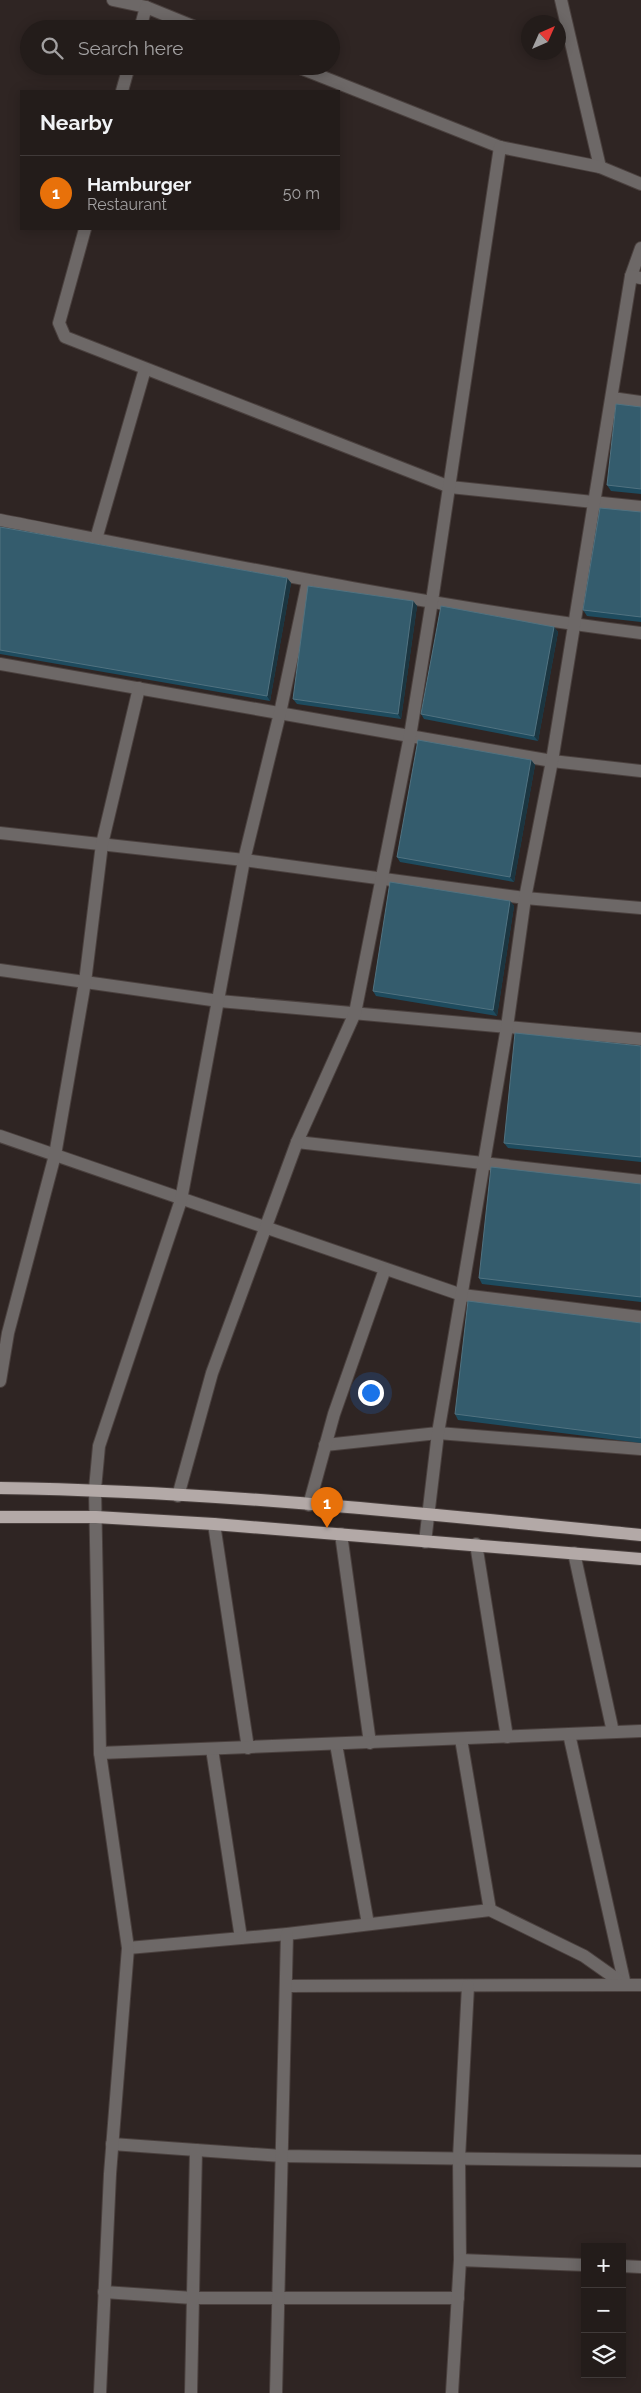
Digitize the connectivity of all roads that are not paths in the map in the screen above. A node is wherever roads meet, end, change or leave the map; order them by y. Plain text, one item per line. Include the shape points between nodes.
1 (113, 0) edge
2 (561, 0) edge
3 (146, 7) junction
4 (142, 20) edge
5 (178, 20) edge
6 (126, 75) edge
7 (318, 75) edge
8 (122, 90) edge
9 (500, 147) junction
10 (600, 167) junction
11 (641, 184) edge
12 (85, 230) edge
13 (641, 248) edge
14 (636, 277) edge
15 (145, 369) junction
16 (612, 398) junction
17 (641, 402) edge
18 (450, 487) junction
19 (595, 503) junction
20 (641, 507) edge
21 (0, 520) edge
22 (96, 539) junction
23 (308, 581) junction
24 (432, 601) junction
25 (575, 624) junction
26 (641, 633) edge
27 (0, 664) edge
28 (139, 688) junction
29 (280, 712) junction
30 (410, 736) junction
31 (552, 761) junction
32 (641, 771) edge
33 (0, 832) edge
34 (102, 844) junction
35 (244, 860) junction
36 (382, 879) junction
37 (525, 898) junction
38 (641, 908) edge
39 (0, 970) edge
40 (85, 982) junction
41 (218, 1001) junction
42 (355, 1013) junction
43 (507, 1027) junction
44 (641, 1039) edge
45 (0, 1136) edge
46 (297, 1142) junction
47 (55, 1155) junction
48 (484, 1164) junction
49 (641, 1181) edge
50 (181, 1200) junction
51 (267, 1229) junction
52 (385, 1269) junction
53 (462, 1295) junction
54 (641, 1317) edge
55 (0, 1381) edge
56 (438, 1433) junction
57 (325, 1445) junction
58 (641, 1449) edge
59 (0, 1488) edge
60 (95, 1489) junction
61 (178, 1496) junction
62 (309, 1505) junction
63 (428, 1514) junction
64 (0, 1517) edge
65 (96, 1517) junction
66 (214, 1524) junction
67 (341, 1534) junction
68 (641, 1535) edge
69 (426, 1542) junction
70 (476, 1544) junction
71 (574, 1553) junction
72 (641, 1559) edge
73 (641, 1731) edge
74 (613, 1732) junction
75 (569, 1734) junction
76 (507, 1737) junction
77 (461, 1739) junction
78 (370, 1743) junction
79 (336, 1744) junction
80 (248, 1748) junction
81 (212, 1749) junction
82 (100, 1754) junction
83 (490, 1910) junction
84 (368, 1924) junction
85 (287, 1934) junction
86 (241, 1938) junction
87 (128, 1948) junction
88 (625, 1985) junction
89 (641, 1985) edge
90 (286, 1986) junction
91 (468, 1986) junction
92 (112, 2144) junction
93 (196, 2150) junction
94 (282, 2156) junction
95 (459, 2158) junction
96 (641, 2161) edge
97 (460, 2260) junction
98 (581, 2265) edge
99 (626, 2266) edge
100 (641, 2267) edge
101 (104, 2292) junction
102 (193, 2298) junction
103 (458, 2298) junction
104 (278, 2299) junction
105 (100, 2393) edge
106 (192, 2393) edge
107 (276, 2393) edge
108 (452, 2393) edge

1 - 3 street
2 - 10 street
3 - 4 street
3 - 5 street
6 - 8 street
7 - 9 street
9 - 10 street
9 - 18 street
10 - 11 street
12 - 15 street via 58,323 65,337
13 - 14 street
14 - 16 street
15 - 18 street
15 - 22 street
16 - 17 street
16 - 19 street
18 - 19 street
18 - 24 street
19 - 20 street
19 - 25 street
21 - 22 street
22 - 23 street
23 - 24 street
23 - 29 street
24 - 25 street
24 - 30 street
25 - 26 street
25 - 31 street
27 - 28 street
28 - 29 street
28 - 34 street
29 - 30 street
29 - 35 street
30 - 31 street
30 - 36 street
31 - 32 street
31 - 37 street
33 - 34 street
34 - 35 street
34 - 40 street
35 - 36 street
35 - 41 street
36 - 37 street
36 - 42 street
37 - 38 street
37 - 43 street
39 - 40 street
40 - 41 street
40 - 47 street
41 - 42 street
41 - 50 street
42 - 43 street
42 - 46 street
43 - 44 street
43 - 48 street
45 - 47 street
46 - 48 street
46 - 51 street
47 - 50 street
47 - 55 street via 8,1333
48 - 49 street
48 - 53 street
50 - 51 street
50 - 60 street via 99,1446
51 - 52 street
51 - 61 street via 212,1373
52 - 53 street
52 - 57 street
53 - 54 street
53 - 56 street
56 - 57 street
56 - 58 street
56 - 63 street
57 - 62 street
59 - 60 main road
60 - 61 main road
60 - 65 street
61 - 62 main road
62 - 63 main road
63 - 68 main road
63 - 69 street
64 - 65 main road
65 - 66 main road
65 - 82 street
66 - 67 main road
66 - 80 street
67 - 69 main road
67 - 78 street
69 - 70 main road
70 - 71 main road
70 - 76 street
71 - 72 main road
71 - 74 street
73 - 74 street
74 - 75 street
75 - 76 street
75 - 88 street
76 - 77 street
77 - 78 street
77 - 83 street
78 - 79 street
79 - 80 street
79 - 84 street
80 - 81 street
81 - 82 street
81 - 86 street
82 - 87 street
83 - 84 street
83 - 88 street via 584,1956
84 - 85 street
85 - 86 street
85 - 90 street
86 - 87 street
87 - 92 street
88 - 89 street
88 - 91 street
90 - 91 street
90 - 94 street
91 - 95 street
92 - 93 street
92 - 101 street
93 - 94 street
93 - 102 street
94 - 95 street
94 - 104 street
95 - 96 street
95 - 97 street
97 - 98 street
97 - 103 street
99 - 100 street
101 - 102 street
101 - 105 street
102 - 104 street
102 - 106 street
103 - 104 street
103 - 108 street
104 - 107 street

